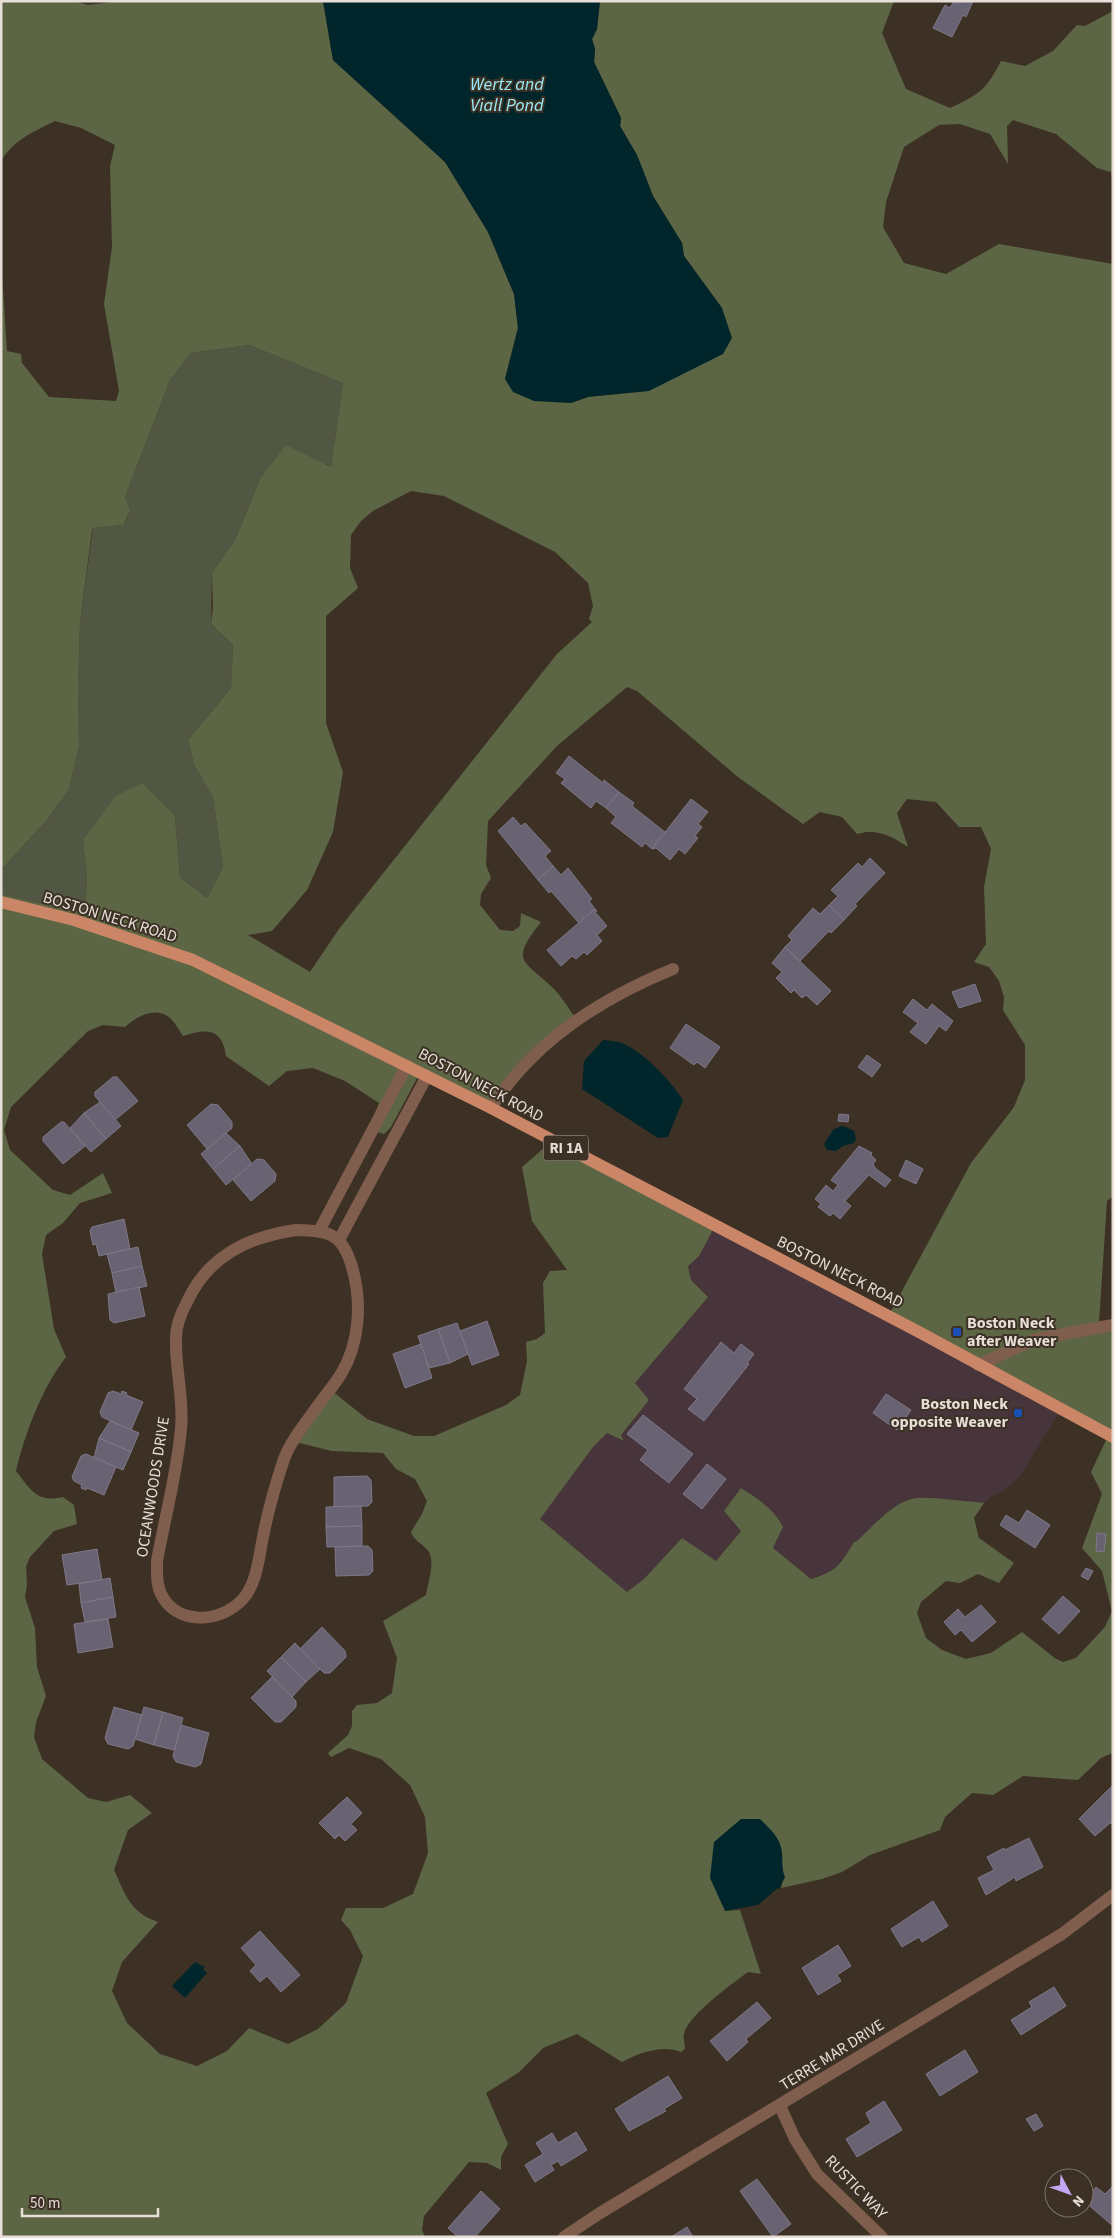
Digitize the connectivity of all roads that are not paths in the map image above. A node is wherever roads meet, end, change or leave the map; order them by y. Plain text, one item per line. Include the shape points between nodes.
1 (1, 902) edge
2 (673, 969) dead end
3 (407, 1064) junction
4 (427, 1076) junction
5 (491, 1108) junction
6 (372, 1130) junction
7 (392, 1140) junction
8 (319, 1231) junction
9 (339, 1240) junction
10 (1113, 1325) edge
11 (978, 1365) junction
12 (1113, 1437) edge
13 (1113, 1895) edge
14 (780, 2106) junction
15 (564, 2237) edge
16 (882, 2237) edge

1 - 3 main road, BOSTON NECK ROAD / RI 1A via 74,920 193,960
2 - 5 street via 596,1007 563,1031 508,1082
3 - 4 main road, BOSTON NECK ROAD / RI 1A
3 - 6 street
4 - 5 main road, BOSTON NECK ROAD / RI 1A
4 - 7 street
5 - 11 main road, BOSTON NECK ROAD / RI 1A
6 - 7 street
6 - 8 street
7 - 9 street
8 - 9 street, OCEANWOODS DRIVE via 330,1233
8 - 9 street, OCEANWOODS DRIVE via 275,1233 228,1252 200,1278 181,1314 176,1339 183,1405 181,1431 156,1561 161,1594 172,1609 181,1614 199,1618 219,1615 245,1596 254,1579 273,1493 285,1457 348,1359 357,1321 356,1282 350,1259
10 - 11 street via 1036,1339
11 - 12 main road, BOSTON NECK ROAD / RI 1A
13 - 14 street, TERRE MAR DRIVE via 1062,1934
14 - 15 street, TERRE MAR DRIVE
14 - 16 street, RUSTIC WAY via 795,2139 817,2174

